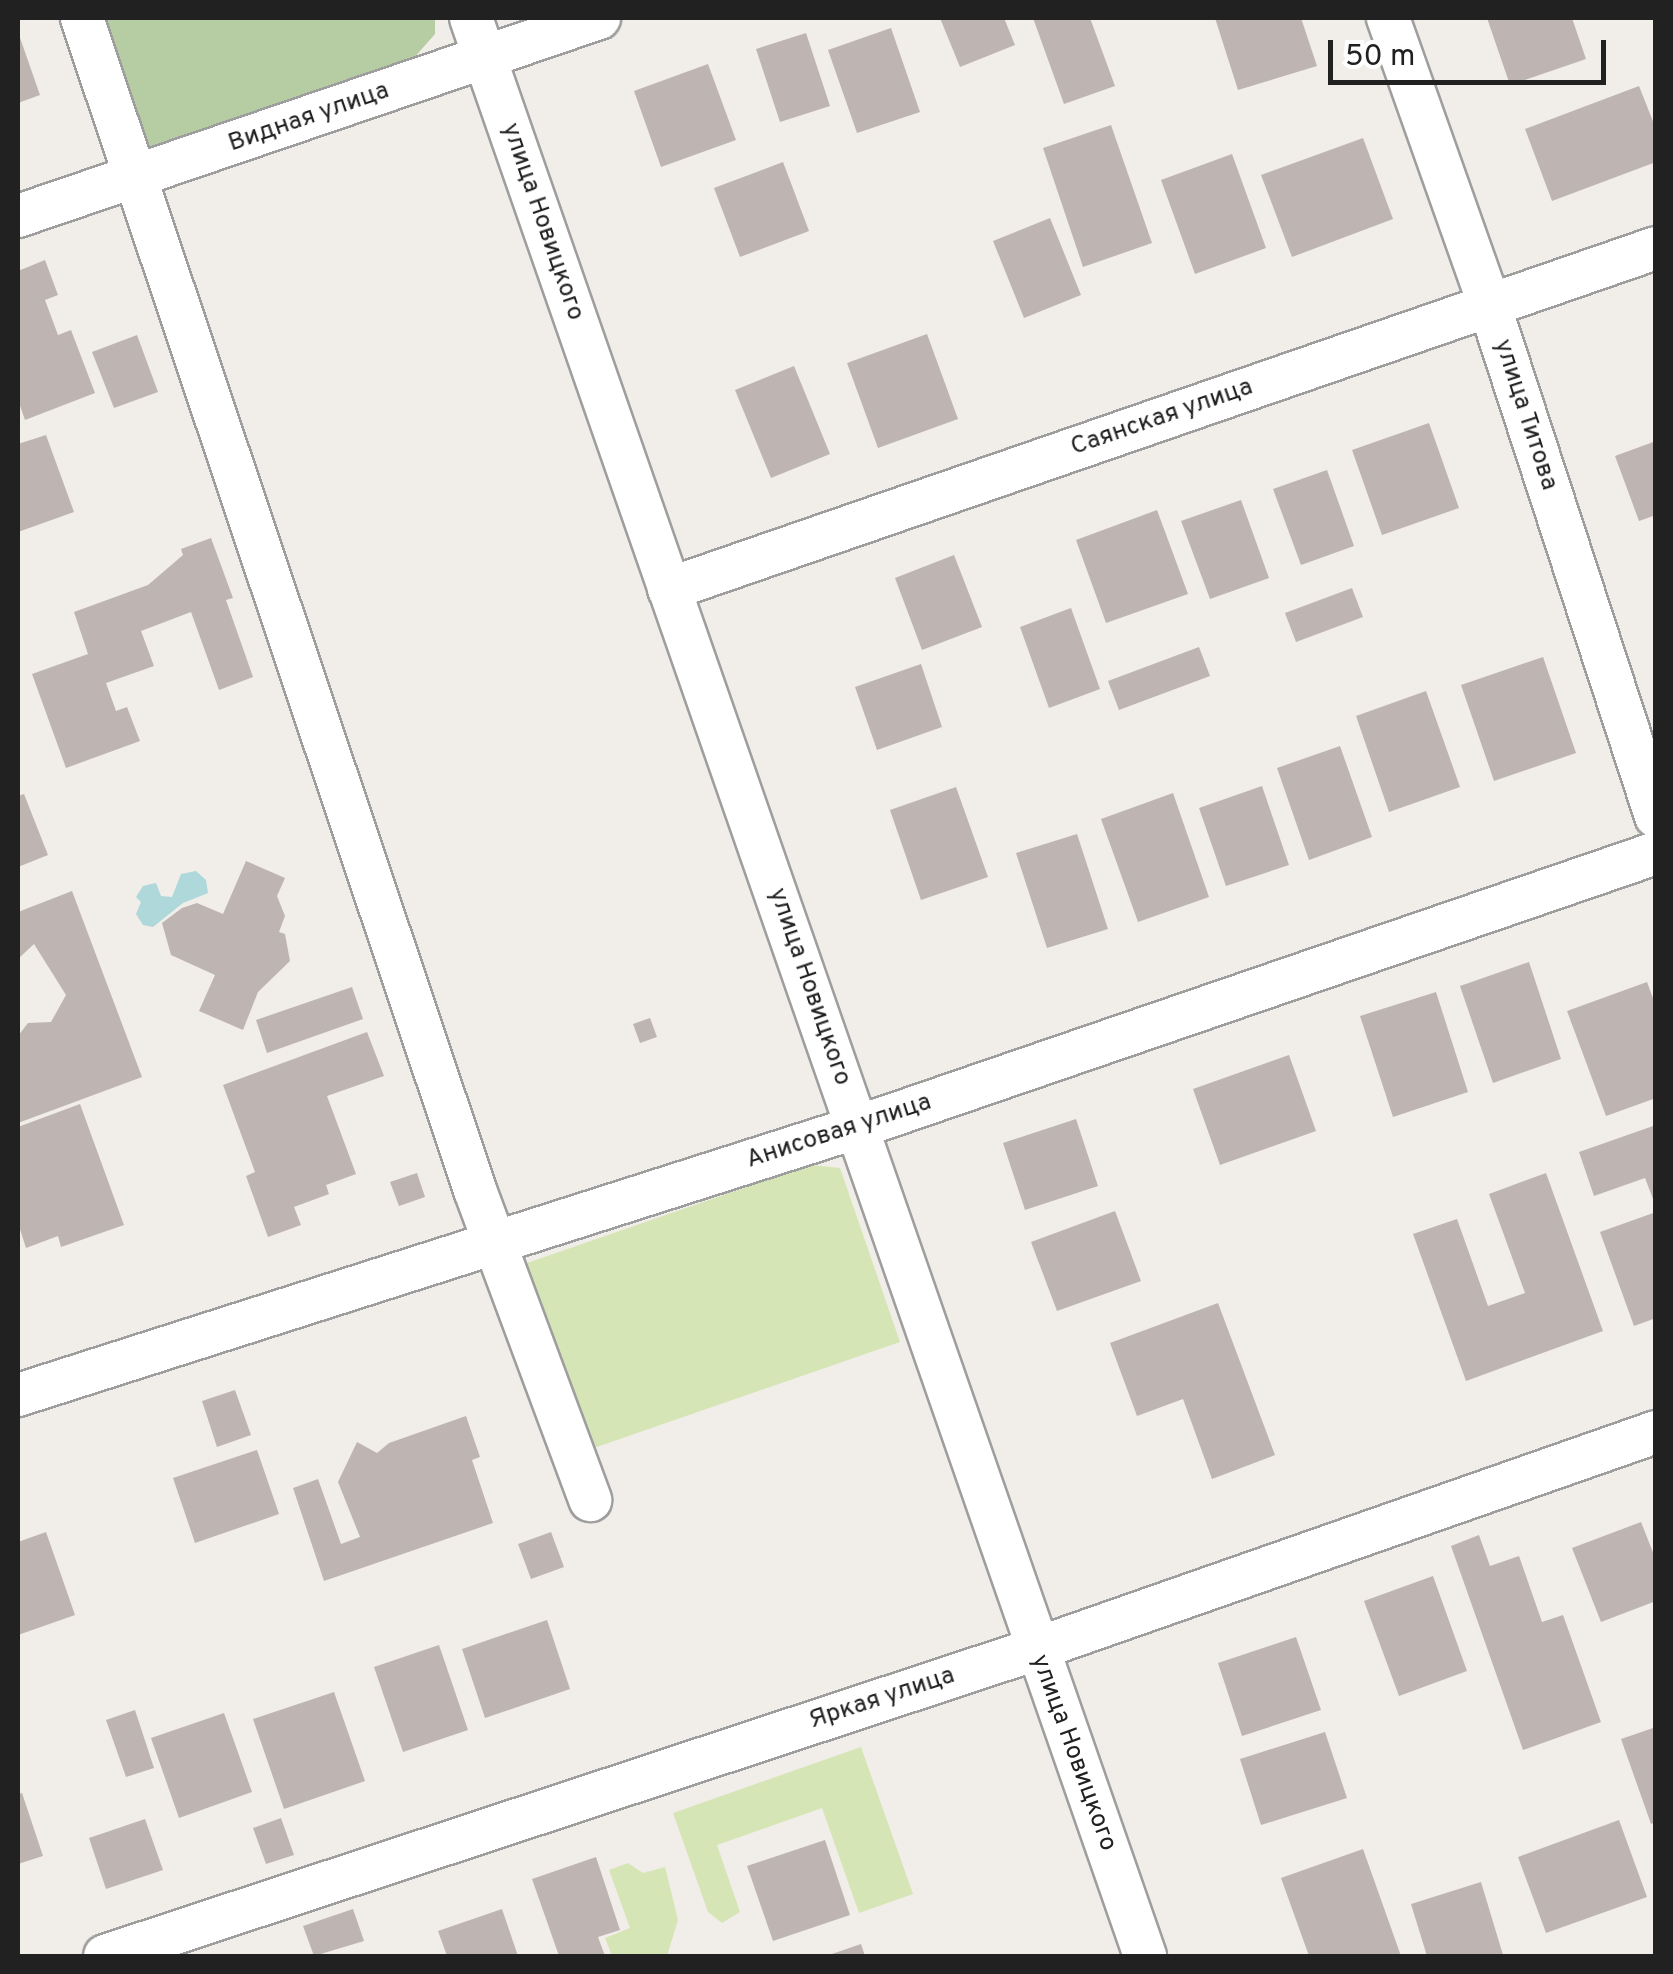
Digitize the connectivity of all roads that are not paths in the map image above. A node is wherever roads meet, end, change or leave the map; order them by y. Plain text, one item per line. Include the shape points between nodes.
1 (82, 18) edge
2 (599, 18) edge
3 (1388, 18) edge
4 (478, 37) edge
5 (136, 179) junction
6 (18, 216) edge
7 (1656, 248) edge
8 (1489, 304) junction
9 (669, 589) junction
10 (1656, 816) edge
11 (1656, 853) edge
12 (858, 1128) junction
13 (496, 1245) junction
14 (18, 1395) edge
15 (1656, 1432) edge
16 (590, 1500) dead end
17 (1036, 1648) junction
18 (106, 1956) edge
19 (1145, 1956) edge

1 - 5 street
2 - 4 street, Видная улица
3 - 8 street, улица Титова
4 - 5 street, Видная улица
4 - 9 street, улица Новицкого
5 - 6 street, Видная улица
5 - 13 street
7 - 8 street, Саянская улица
8 - 9 street, Саянская улица
8 - 10 street, улица Титова
9 - 12 street, улица Новицкого
11 - 12 street, Анисовая улица
12 - 13 street, Анисовая улица
12 - 17 street, улица Новицкого
13 - 14 street, Анисовая улица
13 - 16 street
15 - 17 street, Яркая улица
17 - 18 street, Яркая улица
17 - 19 street, улица Новицкого

